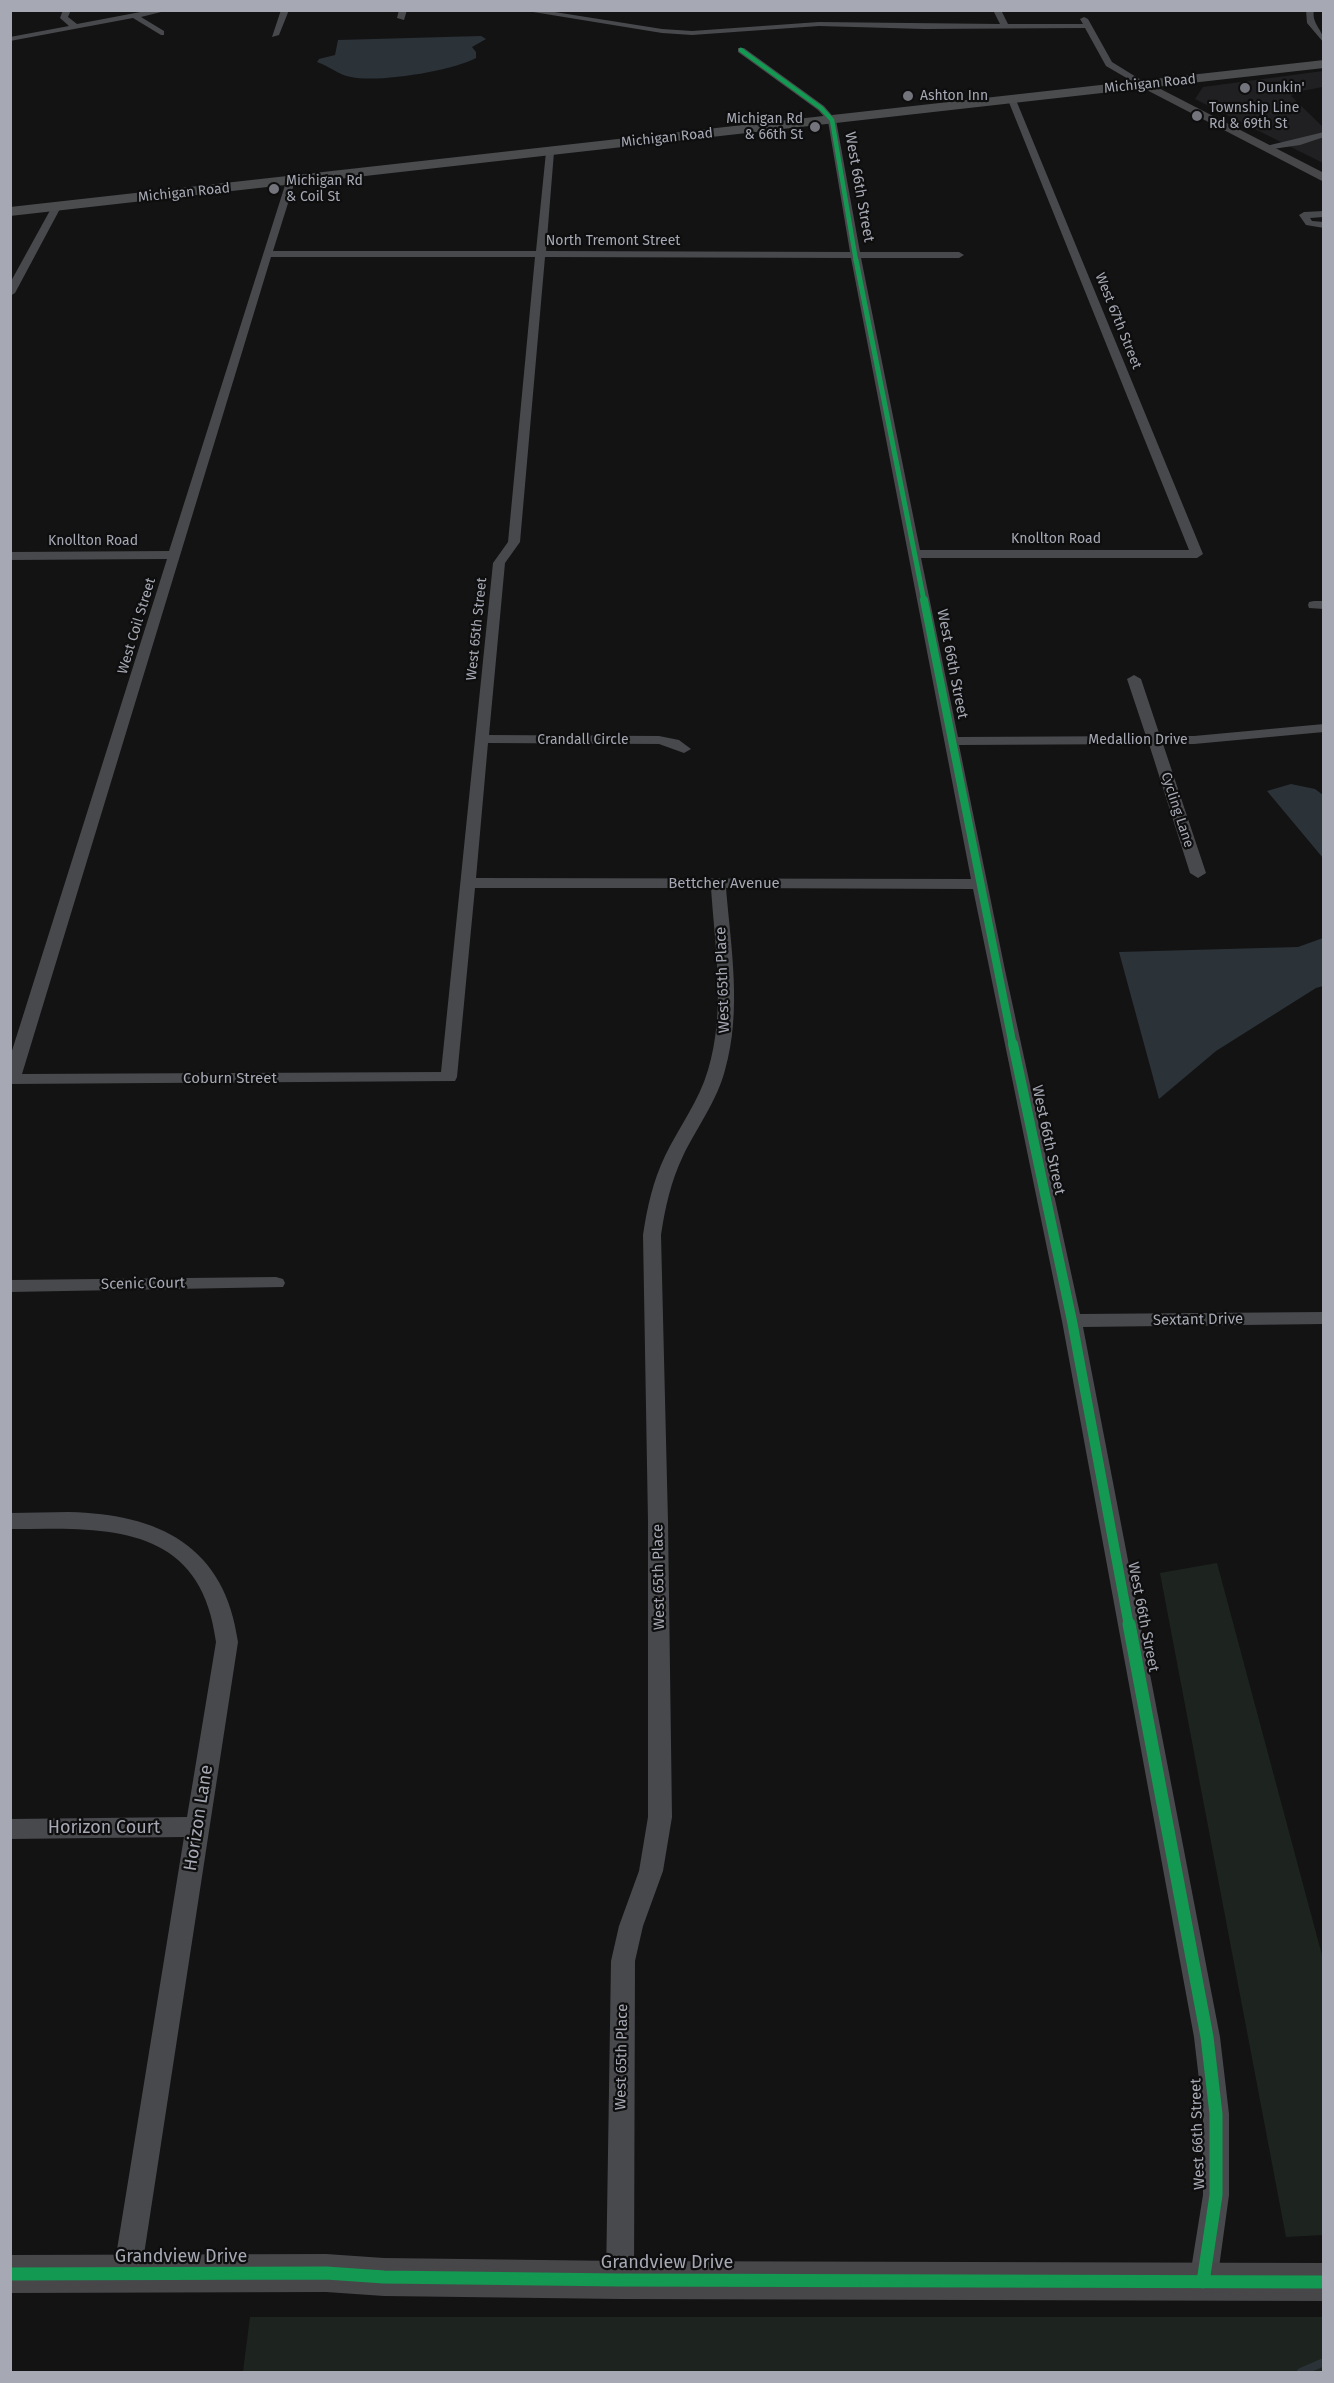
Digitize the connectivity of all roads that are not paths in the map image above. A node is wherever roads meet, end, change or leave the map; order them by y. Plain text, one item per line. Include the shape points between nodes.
1 (67, 10) edge
2 (166, 10) edge
3 (285, 10) edge
4 (524, 10) edge
5 (997, 10) edge
6 (1310, 10) edge
7 (136, 18) junction
8 (1005, 27) junction
9 (77, 28) junction
10 (651, 29) junction
11 (161, 33) dead end
12 (275, 35) dead end
13 (10, 39) edge
14 (634, 40) dead end
15 (1323, 41) edge
16 (741, 50) dead end
17 (1323, 64) edge
18 (1144, 85) junction
19 (1012, 100) junction
20 (832, 120) junction
21 (1323, 134) edge
22 (1266, 147) junction
23 (550, 152) junction
24 (1323, 178) edge
25 (290, 181) junction
26 (56, 207) junction
27 (10, 212) edge
28 (1323, 214) edge
29 (1323, 225) edge
30 (267, 254) junction
31 (540, 254) junction
32 (855, 254) junction
33 (959, 255) dead end
34 (10, 293) edge
35 (916, 554) junction
36 (1197, 554) joint
37 (175, 555) junction
38 (10, 556) edge
39 (1134, 679) dead end
40 (1323, 728) edge
41 (481, 739) junction
42 (1154, 740) junction
43 (952, 741) junction
44 (684, 749) dead end
45 (1198, 873) dead end
46 (468, 883) junction
47 (718, 884) junction
48 (980, 884) junction
49 (449, 1077) joint
50 (11, 1079) edge
51 (276, 1283) dead end
52 (10, 1286) edge
53 (1323, 1318) edge
54 (1072, 1321) junction
55 (10, 1521) edge
56 (198, 1827) junction
57 (10, 1828) edge
58 (10, 2274) edge
59 (127, 2274) junction
60 (620, 2280) junction
61 (1203, 2282) junction
62 (1308, 2282) edge

1 - 9 street via 64,18
2 - 7 street
3 - 12 street
4 - 10 street
5 - 8 street
6 - 15 street via 1310,23
7 - 9 street
7 - 11 street
8 - 10 street via 918,31 815,24 715,32
8 - 18 street via 1086,22 1109,64
9 - 13 street
10 - 14 street
16 - 20 street, West 66th Street
17 - 18 main road, Michigan Road
18 - 19 main road, Michigan Road
18 - 22 main road
19 - 20 main road, Michigan Road
19 - 36 street, West 67th Street
20 - 23 main road, Michigan Road
20 - 32 street, West 66th Street
21 - 22 street
22 - 24 main road
23 - 25 main road, Michigan Road
23 - 31 street, West 65th Street
25 - 26 main road, Michigan Road
25 - 30 street, West Coil Street
26 - 27 main road, Michigan Road
26 - 34 street
28 - 29 street via 1304,214 1309,224
30 - 31 street, North Tremont Street
30 - 37 street, West Coil Street
31 - 32 street, North Tremont Street
31 - 41 street, West 65th Street via 514,542 500,564
32 - 33 street, North Tremont Street
32 - 35 street, West 66th Street
35 - 36 street, Knollton Road
35 - 43 street, West 66th Street
37 - 38 street, Knollton Road
37 - 50 street, West Coil Street
39 - 42 street, Cycling Lane
40 - 42 street, Medallion Drive via 1203,740
41 - 44 street, Crandall Circle via 659,740
41 - 46 street, West 65th Street
42 - 43 street, Medallion Drive
42 - 45 street, Cycling Lane
43 - 48 street, West 66th Street
46 - 47 street, Bettcher Avenue
46 - 49 street, West 65th Street
47 - 48 street, Bettcher Avenue
47 - 60 street, West 65th Place via 725,1040 712,1084 669,1167 652,1235 660,1817 651,1871 623,1961
48 - 54 street, West 66th Street
49 - 50 street, Coburn Street
51 - 52 street, Scenic Court
53 - 54 street, Sextant Drive
54 - 61 street, West 66th Street via 1207,2037 1216,2114 1216,2195
55 - 56 street, Horizon Lane via 95,1521 137,1529 189,1556 207,1576 220,1599 227,1642
56 - 57 street, Horizon Court
56 - 59 street, Horizon Lane
58 - 59 main road, Grandview Drive
59 - 60 main road, Grandview Drive via 326,2273
60 - 61 main road, Grandview Drive
61 - 62 main road, Grandview Drive

